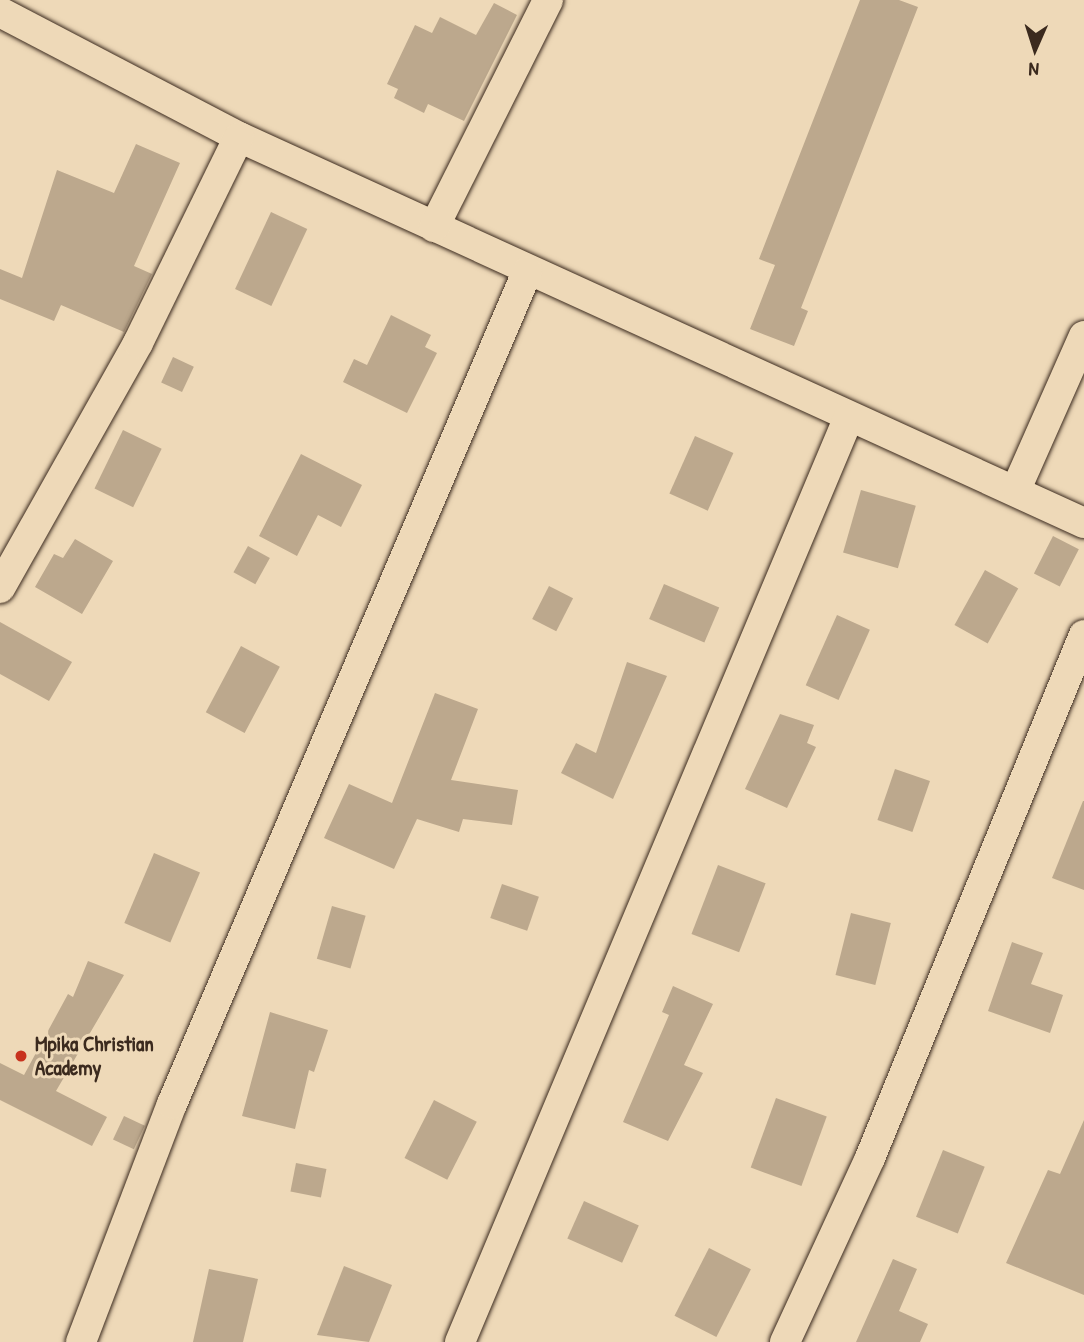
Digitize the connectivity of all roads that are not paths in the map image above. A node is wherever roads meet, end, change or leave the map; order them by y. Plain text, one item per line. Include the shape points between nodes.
1 (548, 0) edge
2 (0, 12) edge
3 (239, 137) junction
4 (434, 227) junction
5 (527, 272) junction
6 (1084, 336) edge
7 (848, 419) junction
8 (1017, 487) junction
9 (1084, 523) edge
10 (0, 588) edge
11 (1084, 635) edge
12 (82, 1342) edge
13 (460, 1342) edge
14 (785, 1342) edge

1 - 4 street
2 - 3 street
3 - 4 street
3 - 10 street via 138,343
4 - 5 street
5 - 7 street
5 - 12 street via 193,1054
6 - 8 street
7 - 8 street
7 - 13 street
8 - 9 street
11 - 14 street via 870,1158

